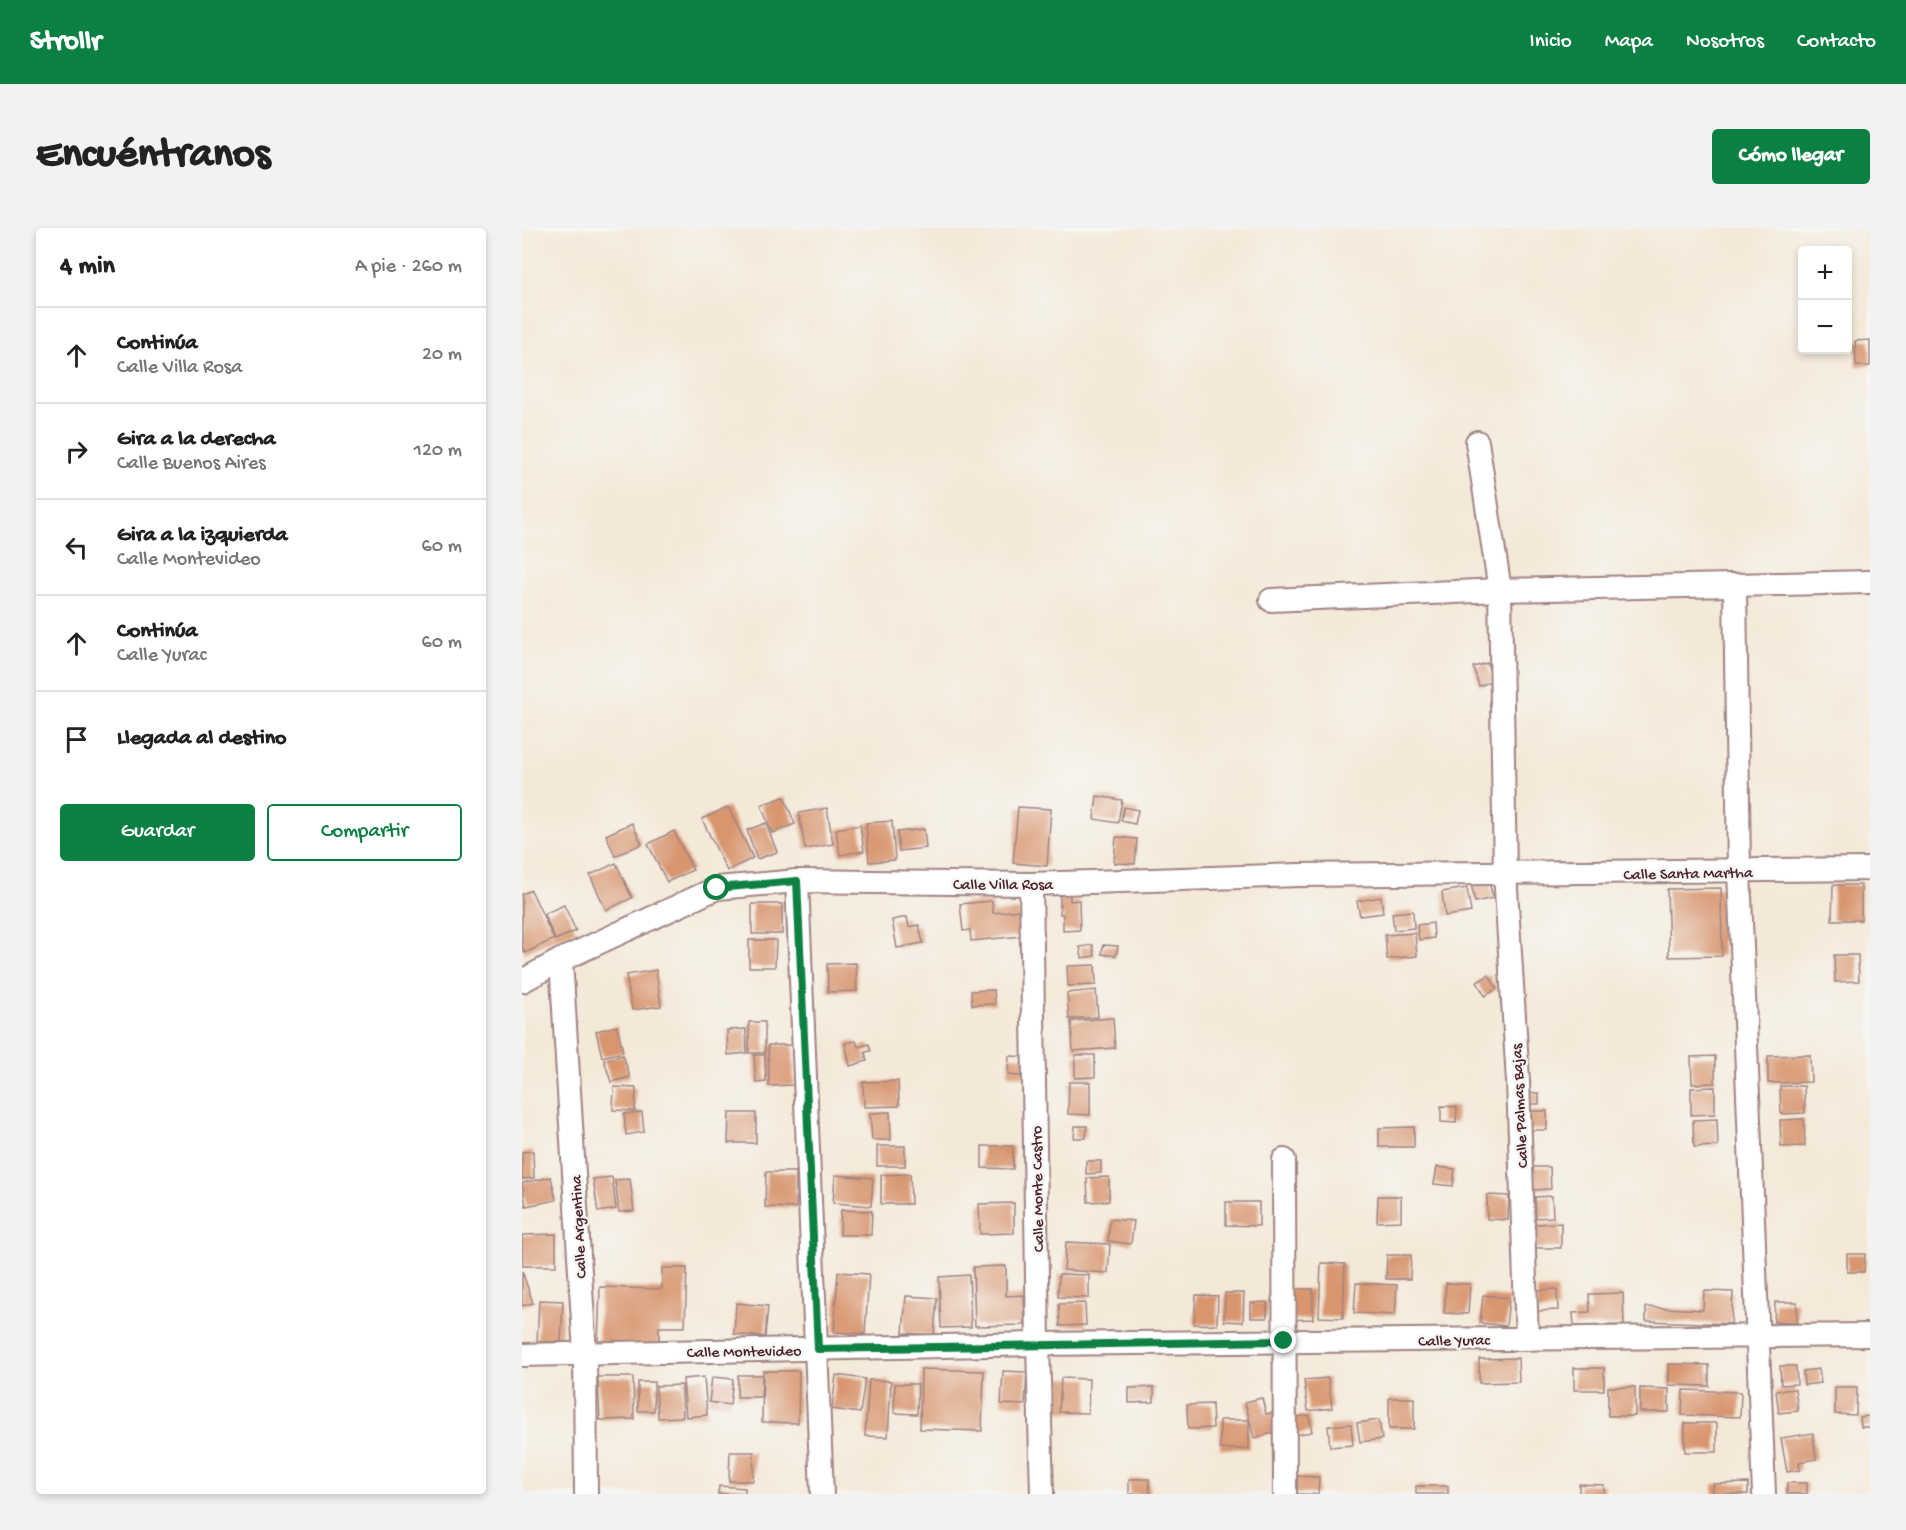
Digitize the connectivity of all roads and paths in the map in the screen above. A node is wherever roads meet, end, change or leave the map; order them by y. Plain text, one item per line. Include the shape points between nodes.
1 (1477, 442) dead end
2 (1870, 582) edge
3 (1736, 586) junction
4 (1500, 590) junction
5 (1271, 600) dead end
6 (1870, 869) edge
7 (1739, 872) junction
8 (1505, 873) junction
9 (797, 881) junction
10 (1031, 884) junction
11 (561, 960) junction
12 (522, 981) edge
13 (1284, 1160) dead end
14 (1870, 1335) edge
15 (1758, 1337) junction
16 (1527, 1339) junction
17 (1284, 1341) junction
18 (1038, 1344) junction
19 (818, 1349) junction
20 (585, 1354) junction
21 (522, 1355) edge
22 (586, 1494) edge
23 (822, 1494) edge
24 (1042, 1494) edge
25 (1285, 1494) edge
26 (1764, 1494) edge

1 - 4 street, Calle Palmas Bajas
2 - 3 street
3 - 4 street
3 - 7 street
4 - 5 street
4 - 8 street, Calle Palmas Bajas
6 - 7 street, Calle Santa Martha
7 - 8 street, Calle Santa Martha
7 - 15 street
8 - 10 street, Calle Villa Rosa via 1298,874
8 - 16 street, Calle Palmas Bajas via 1518,1081
9 - 10 street, Calle Villa Rosa
9 - 11 street, Calle Villa Rosa via 717,888
9 - 19 street
10 - 18 street, Calle Monte Castro
11 - 12 street, Calle Villa Rosa
11 - 20 street, Calle Argentina
13 - 17 street
14 - 15 street, Calle Yurac
15 - 16 street, Calle Yurac
15 - 26 street
16 - 17 street, Calle Yurac
17 - 18 street, Calle Yurac
17 - 25 street
18 - 19 street, Calle Montevideo
18 - 24 street, Calle Monte Castro
19 - 20 street, Calle Montevideo
19 - 23 street
20 - 21 street, Calle Montevideo
20 - 22 street, Calle Argentina

